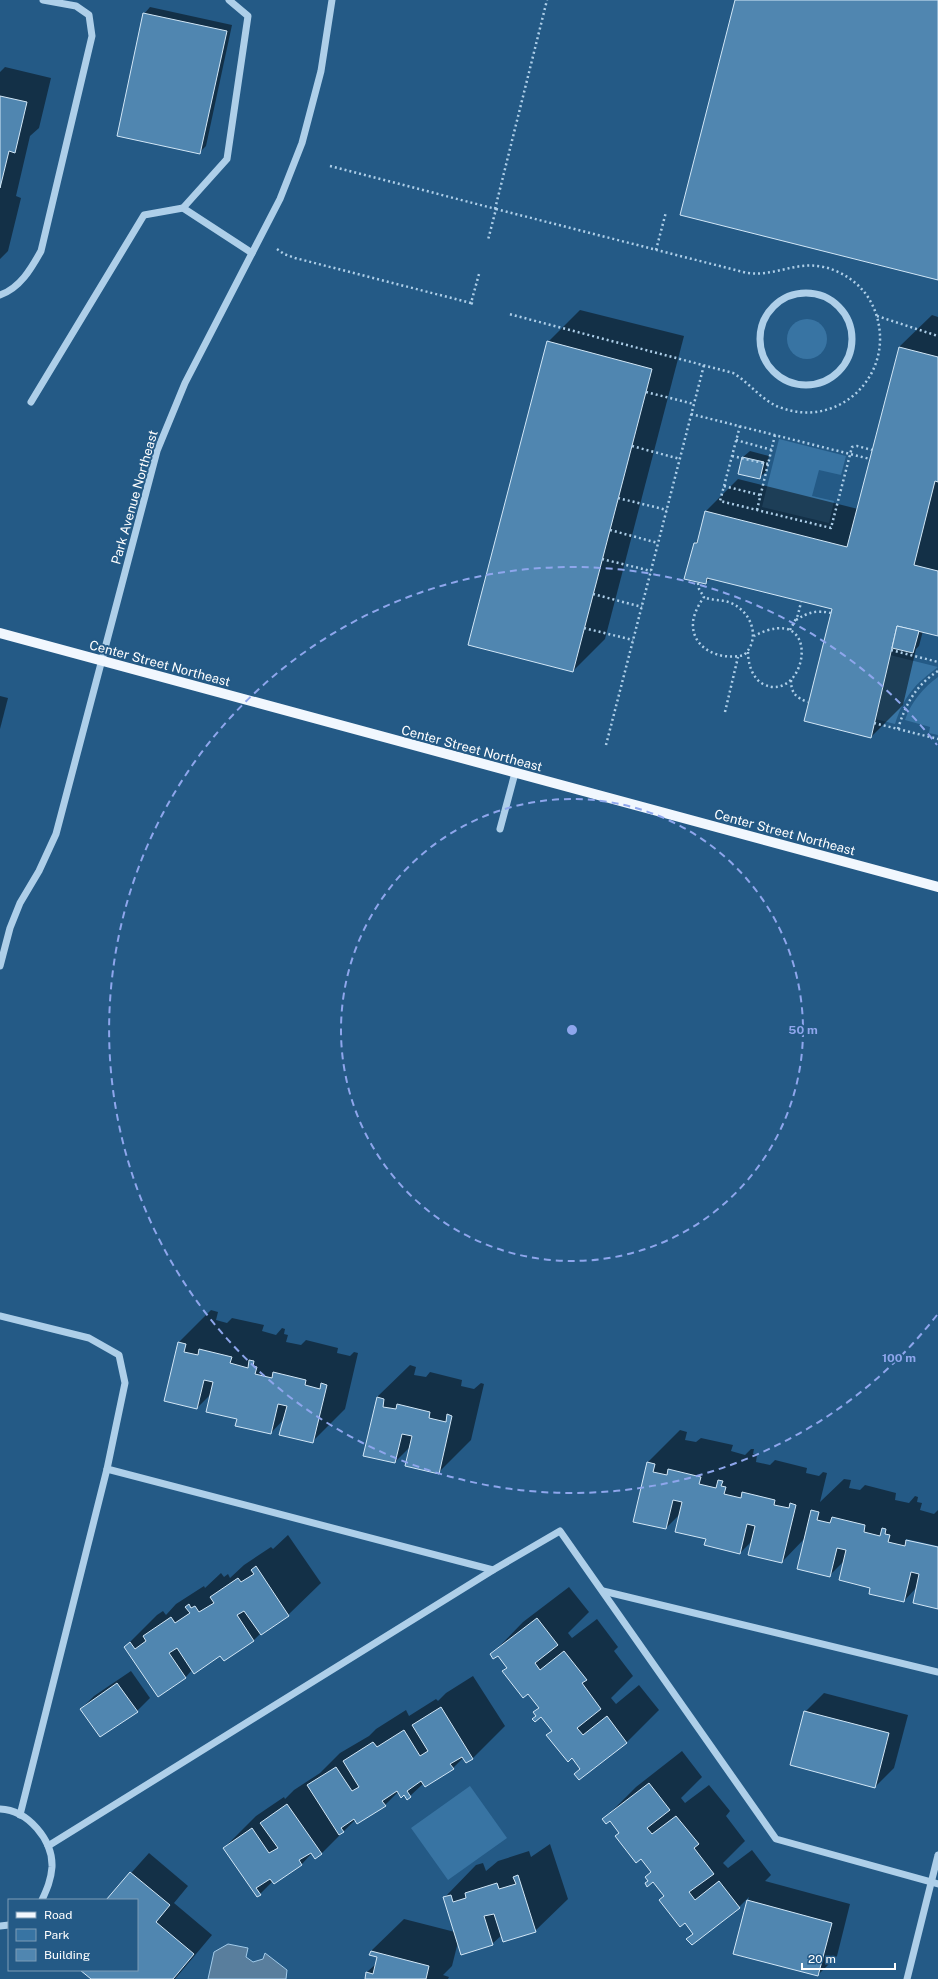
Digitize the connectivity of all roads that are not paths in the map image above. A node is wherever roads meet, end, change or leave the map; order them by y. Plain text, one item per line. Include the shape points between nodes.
1 (43, 0) edge
2 (229, 0) edge
3 (332, 0) edge
4 (183, 208) junction
5 (252, 253) junction
6 (802, 293) joint
7 (0, 295) edge
8 (31, 402) dead end
9 (0, 633) edge
10 (102, 661) junction
11 (515, 773) junction
12 (500, 829) dead end
13 (938, 887) edge
14 (0, 966) edge
15 (0, 1316) edge
16 (107, 1469) junction
17 (493, 1570) junction
18 (602, 1591) junction
19 (938, 1672) edge
20 (0, 1809) edge
21 (20, 1815) junction
22 (48, 1846) junction
23 (938, 1856) edge
24 (935, 1883) edge
25 (42, 1899) edge
26 (907, 1979) edge

1 - 7 street via 76,6 89,16 92,36 41,251 28,275
2 - 4 street via 248,16 227,159
3 - 5 street, Park Avenue Northeast via 322,71 302,143 280,199
4 - 5 street
4 - 8 street via 144,215
5 - 10 street, Park Avenue Northeast via 186,383 157,451
6 - 6 street via 787,297 774,305 761,328 760,347 765,361 774,374 787,382 802,386 818,384 832,378 843,368 850,354 852,339 850,324 842,310 831,300 817,294
9 - 10 main road, Center Street Northeast
10 - 11 main road, Center Street Northeast
10 - 14 street, Park Avenue Northeast via 56,834 39,871 20,903
11 - 12 street
11 - 13 main road, Center Street Northeast
15 - 16 street via 89,1338 119,1355 125,1383
16 - 17 street
16 - 21 street
17 - 18 street via 560,1531
17 - 22 street
18 - 19 street
18 - 24 street via 776,1839
20 - 21 street
21 - 22 street via 32,1823
22 - 25 street via 52,1866 49,1886
23 - 24 street
24 - 26 street

